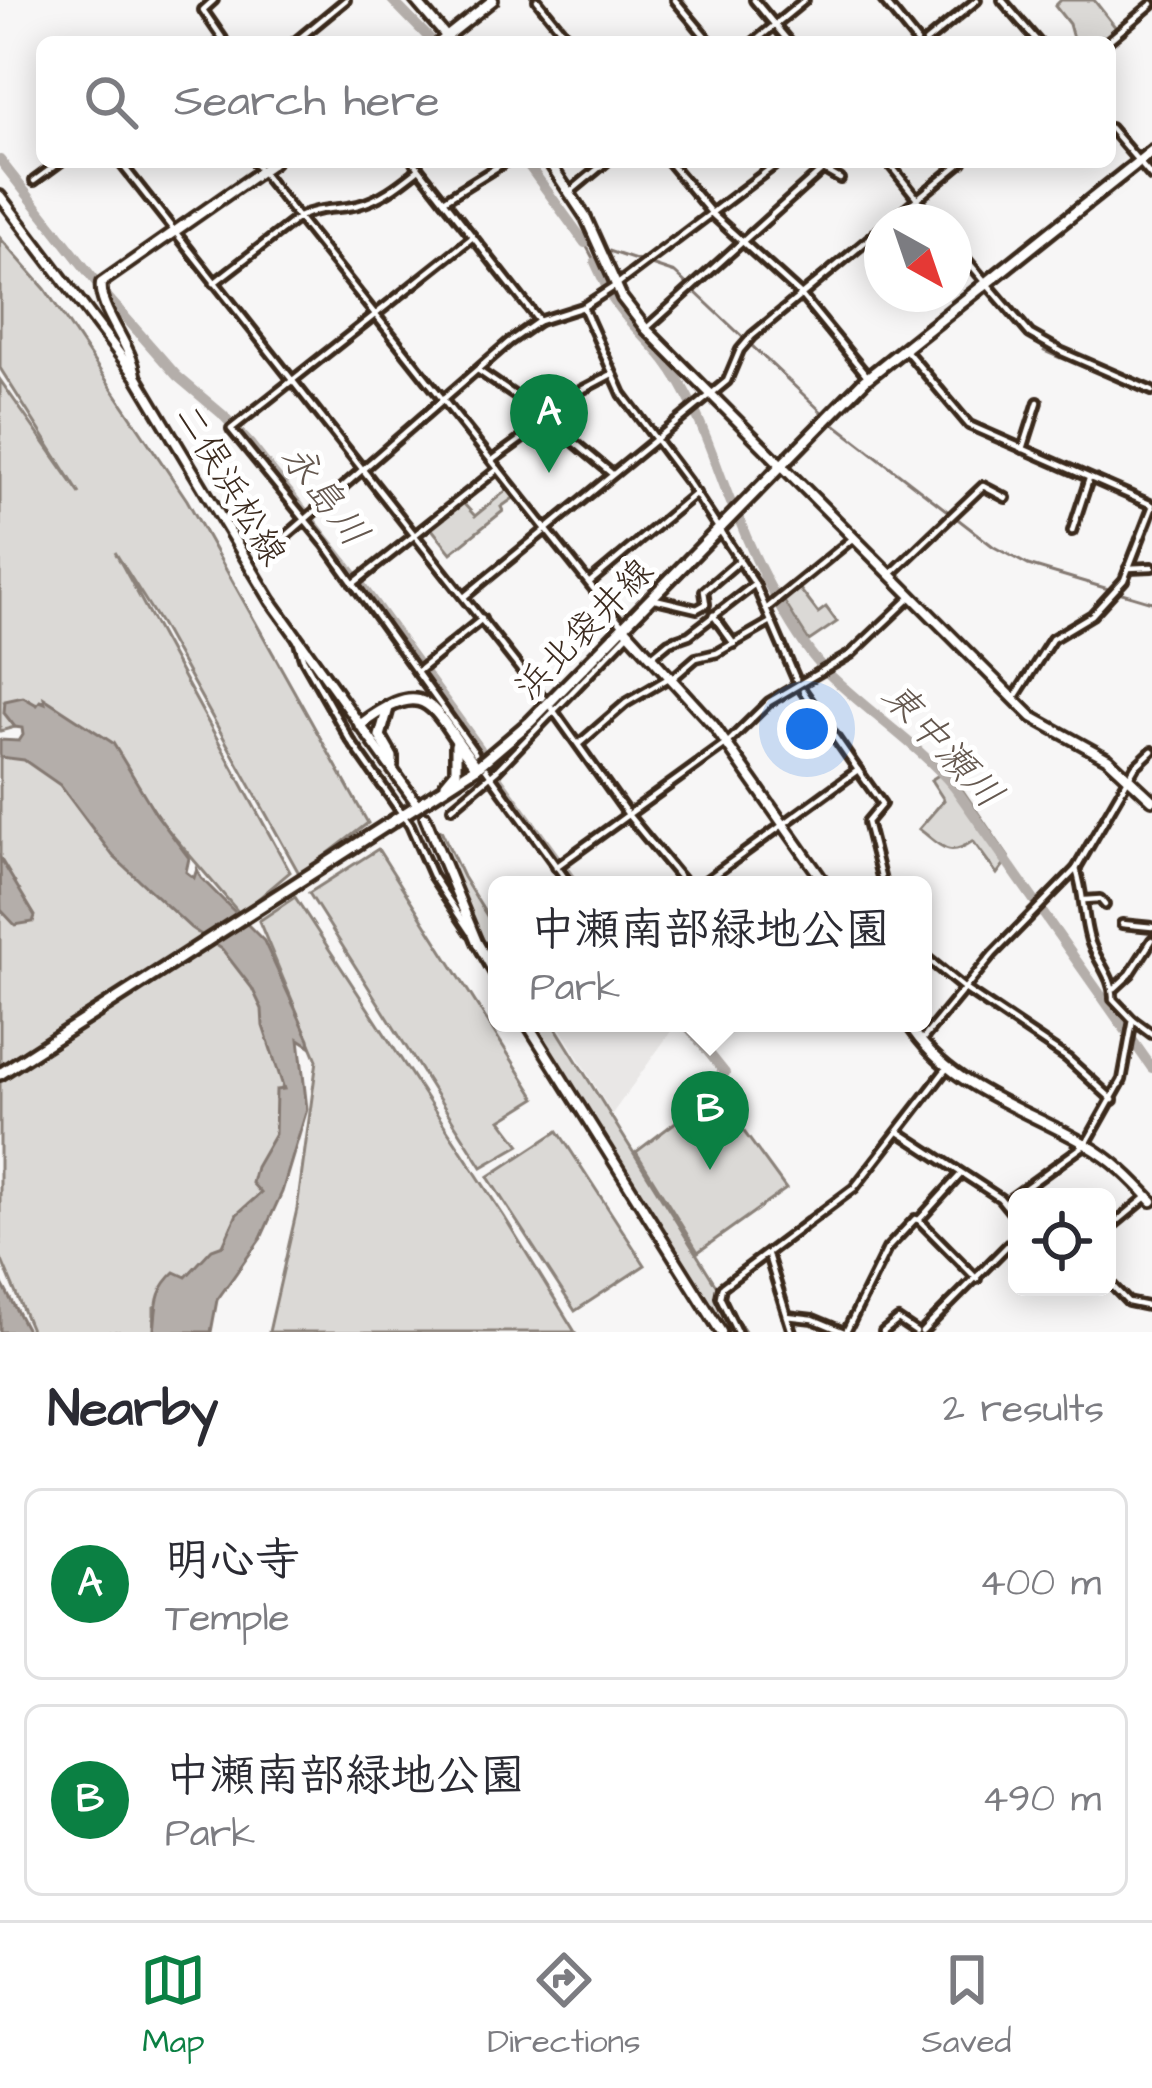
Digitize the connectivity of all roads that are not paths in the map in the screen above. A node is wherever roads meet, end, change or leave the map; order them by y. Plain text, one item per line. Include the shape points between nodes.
1 (214, 0) edge
2 (346, 0) edge
3 (415, 0) edge
4 (493, 0) edge
5 (537, 0) edge
6 (675, 0) edge
7 (754, 0) edge
8 (805, 0) edge
9 (883, 0) edge
10 (977, 0) edge
11 (1002, 0) edge
12 (1152, 4) edge
13 (775, 25) junction
14 (305, 34) joint
15 (221, 36) edge
16 (302, 36) edge
17 (441, 36) edge
18 (451, 36) edge
19 (566, 36) edge
20 (705, 36) edge
21 (761, 36) edge
22 (784, 36) edge
23 (916, 36) edge
24 (929, 36) edge
25 (1033, 36) edge
26 (1114, 36) edge
27 (1116, 135) edge
28 (1152, 151) edge
29 (1138, 162) junction
30 (52, 168) edge
31 (125, 168) edge
32 (259, 168) edge
33 (265, 168) edge
34 (495, 168) edge
35 (553, 168) edge
36 (599, 168) edge
37 (674, 168) edge
38 (772, 168) edge
39 (819, 168) edge
40 (893, 168) edge
41 (955, 168) edge
42 (419, 169) joint
43 (822, 170) junction
44 (261, 171) junction
45 (1152, 177) edge
46 (840, 179) dead end
47 (34, 181) dead end
48 (570, 192) junction
49 (0, 196) edge
50 (917, 199) junction
51 (444, 200) junction
52 (911, 204) edge
53 (921, 204) edge
54 (713, 215) junction
55 (298, 218) junction
56 (175, 233) junction
57 (473, 237) junction
58 (744, 243) junction
59 (864, 243) edge
60 (972, 268) edge
61 (214, 283) junction
62 (984, 283) junction
63 (615, 286) junction
64 (802, 295) junction
65 (583, 307) junction
66 (376, 314) junction
67 (539, 321) junction
68 (646, 329) junction
69 (903, 346) junction
70 (477, 370) junction
71 (613, 374) junction
72 (136, 376) junction
73 (868, 377) junction
74 (292, 381) junction
75 (1152, 391) edge
76 (711, 395) junction
77 (443, 398) junction
78 (1038, 402) dead end
79 (547, 422) junction
80 (655, 436) junction
81 (1023, 449) junction
82 (492, 460) junction
83 (781, 464) junction
84 (498, 469) junction
85 (362, 470) junction
86 (611, 473) junction
87 (1089, 479) junction
88 (695, 494) junction
89 (1006, 498) dead end
90 (1152, 506) edge
91 (307, 518) junction
92 (720, 528) junction
93 (548, 529) junction
94 (1072, 531) dead end
95 (414, 534) junction
96 (853, 539) junction
97 (269, 551) dead end
98 (740, 560) junction
99 (1128, 568) junction
100 (1152, 568) edge
101 (890, 575) junction
102 (356, 582) junction
103 (590, 582) junction
104 (754, 584) junction
105 (464, 597) junction
106 (911, 597) junction
107 (651, 598) junction
108 (766, 609) junction
109 (712, 615) junction
110 (482, 619) junction
111 (771, 622) junction
112 (626, 630) junction
113 (297, 638) junction
114 (734, 644) junction
115 (651, 657) junction
116 (418, 670) junction
117 (671, 679) junction
118 (796, 679) dead end
119 (802, 691) dead end
120 (543, 698) dead end
121 (1013, 699) junction
122 (395, 700) junction
123 (553, 709) junction
124 (360, 725) junction
125 (456, 741) junction
126 (580, 743) junction
127 (727, 743) junction
128 (1152, 751) edge
129 (475, 753) dead end
130 (392, 766) junction
131 (858, 770) junction
132 (486, 772) junction
133 (1131, 776) junction
134 (422, 800) junction
135 (1152, 800) edge
136 (452, 808) dead end
137 (629, 815) junction
138 (425, 817) dead end
139 (399, 818) junction
140 (784, 825) junction
141 (558, 865) junction
142 (1076, 869) junction
143 (565, 876) edge
144 (679, 876) edge
145 (713, 876) edge
146 (820, 876) edge
147 (881, 876) edge
148 (1085, 900) junction
149 (1105, 905) dead end
150 (1122, 924) dead end
151 (1152, 927) edge
152 (1152, 940) edge
153 (477, 942) junction
154 (488, 961) edge
155 (932, 962) edge
156 (1115, 988) junction
157 (966, 990) junction
158 (1132, 1020) junction
159 (932, 1029) edge
160 (533, 1032) edge
161 (915, 1032) edge
162 (930, 1032) edge
163 (1152, 1034) edge
164 (922, 1041) junction
165 (947, 1068) junction
166 (0, 1074) edge
167 (1113, 1100) junction
168 (898, 1132) junction
169 (1086, 1144) junction
170 (961, 1174) junction
171 (1150, 1198) edge
172 (1006, 1202) junction
173 (1008, 1205) edge
174 (919, 1220) junction
175 (1116, 1223) edge
176 (1008, 1245) edge
177 (768, 1255) junction
178 (976, 1279) junction
179 (1116, 1289) edge
180 (1152, 1306) edge
181 (788, 1316) junction
182 (721, 1332) edge
183 (737, 1332) edge
184 (792, 1332) edge
185 (845, 1332) edge
186 (883, 1332) edge
187 (919, 1332) edge

1 - 15 street via 203,10
2 - 14 street
3 - 17 street
4 - 18 street
5 - 19 street
6 - 20 street
7 - 13 street
8 - 13 street
9 - 23 street
10 - 24 street
11 - 25 street
12 - 26 street
13 - 21 street
13 - 22 street
14 - 16 street
27 - 29 street
28 - 29 main road, 浜北袋井線
29 - 45 street
29 - 62 main road, 浜北袋井線
30 - 47 street
31 - 56 street
32 - 44 street
33 - 44 street
34 - 51 street
35 - 48 street
36 - 48 street
37 - 54 street
38 - 54 street
39 - 43 street
40 - 50 street
41 - 50 street
42 - 51 street
42 - 55 street via 378,198
43 - 46 street
43 - 58 street
44 - 55 street
44 - 56 street
48 - 63 street
49 - 72 street, 二俣浜松線
50 - 52 street
50 - 53 street
51 - 57 street
54 - 58 street
54 - 63 street
55 - 61 street
55 - 66 street
56 - 61 street
56 - 72 street via 99,290
57 - 66 street
57 - 67 street
58 - 64 street
58 - 68 street
59 - 64 street
60 - 62 street
61 - 74 street
62 - 69 main road, 浜北袋井線
62 - 75 street via 1041,342
63 - 65 street
63 - 68 street
64 - 73 street
64 - 76 street via 747,342
65 - 67 street
65 - 71 street
66 - 74 street
66 - 77 street
67 - 70 street
68 - 76 street
69 - 73 main road, 浜北袋井線
69 - 81 street via 969,425
70 - 77 street
70 - 79 street
71 - 79 street via 574,394
71 - 80 street
72 - 113 street, 二俣浜松線
73 - 83 main road, 浜北袋井線
74 - 85 street
74 - 91 street via 234,427
76 - 80 street
76 - 83 street
77 - 82 street
77 - 85 street
78 - 81 street
79 - 82 street
79 - 86 street
80 - 86 street
80 - 88 street
81 - 87 street
82 - 84 street
83 - 92 main road, 浜北袋井線
83 - 96 street
84 - 93 street
84 - 95 street
85 - 91 street
85 - 95 street
86 - 93 street
87 - 90 street
87 - 94 street
88 - 92 street
88 - 103 street
89 - 101 street via 982,487
90 - 99 street
91 - 97 street
91 - 102 street
92 - 98 street
92 - 107 main road, 浜北袋井線
93 - 103 street
93 - 105 street
95 - 102 street
95 - 105 street
96 - 101 street
96 - 108 street
98 - 104 street
98 - 107 street via 704,591 706,604 697,609
99 - 100 street
99 - 121 street via 1112,595 1052,639
101 - 106 street
102 - 116 street
103 - 112 street
104 - 108 street
104 - 109 street
105 - 110 street
106 - 121 street
106 - 127 street via 851,654 757,711
107 - 112 main road, 浜北袋井線
108 - 111 street
109 - 114 street
109 - 115 street
110 - 116 street
110 - 120 street
111 - 114 street
111 - 118 street
112 - 115 street
112 - 123 street
112 - 132 main road, 浜北袋井線
113 - 124 street, 二俣浜松線
113 - 139 street
114 - 117 street via 696,658
115 - 117 street
116 - 129 street
117 - 126 street via 634,697
117 - 127 street
119 - 131 street
121 - 133 street
122 - 124 main road
122 - 125 main road via 425,701
122 - 130 main road via 380,736
123 - 126 street
123 - 132 street via 497,770
124 - 130 street, 二俣浜松線
125 - 132 main road
125 - 134 main road via 456,772
126 - 137 street
127 - 137 street
127 - 140 street
128 - 133 street
130 - 134 street, 二俣浜松線
131 - 140 street
131 - 147 street via 882,804 867,822
132 - 134 main road, 浜北袋井線
132 - 136 street
132 - 141 street
133 - 135 street
133 - 142 street
134 - 139 main road, 浜北袋井線
137 - 141 street
137 - 144 street
138 - 153 street
139 - 153 street
139 - 166 main road, 浜北袋井線
140 - 145 street
140 - 146 street
141 - 143 street
142 - 148 street
142 - 157 street
148 - 149 street
148 - 156 street via 1090,942
150 - 151 street
152 - 156 street
153 - 154 street
155 - 157 street
156 - 158 street via 1114,999
157 - 159 street
157 - 167 street via 1067,1058
158 - 163 street
158 - 167 street
160 - 182 street
161 - 164 street
162 - 164 street
164 - 165 street
165 - 168 street
165 - 169 street
167 - 169 street
168 - 170 street
168 - 177 street via 854,1188
169 - 171 street
169 - 172 street
170 - 172 street
170 - 174 street
171 - 175 street
172 - 173 street
174 - 178 street
174 - 185 street via 887,1249
176 - 178 street
177 - 181 street
177 - 183 street via 720,1291
178 - 187 street
179 - 180 street via 1128,1302
181 - 184 street
181 - 185 street
186 - 187 street via 898,1320

